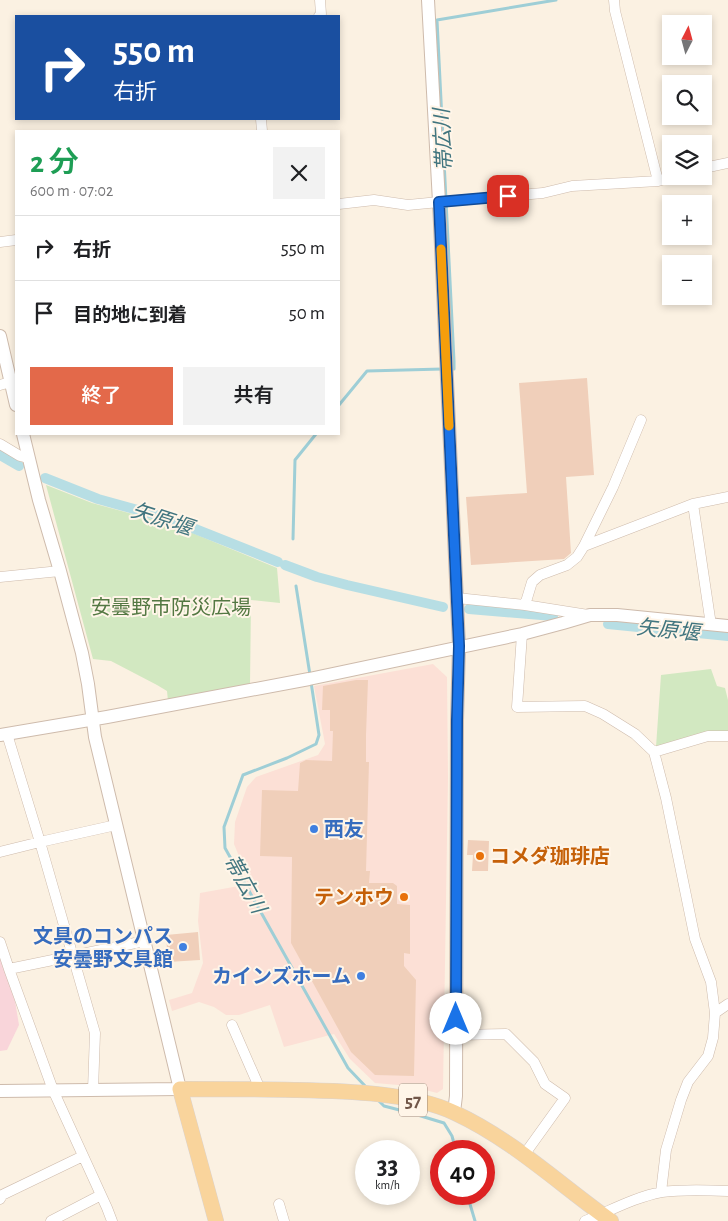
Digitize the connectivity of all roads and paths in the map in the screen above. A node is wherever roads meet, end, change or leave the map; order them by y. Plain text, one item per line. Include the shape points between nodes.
1 (320, 0) edge
2 (428, 0) edge
3 (614, 0) edge
4 (320, 15) edge
5 (728, 162) edge
6 (712, 166) edge
7 (662, 180) edge
8 (658, 181) junction
9 (439, 202) junction
10 (340, 204) edge
11 (15, 240) edge
12 (0, 242) edge
13 (0, 336) edge
14 (5, 384) edge
15 (15, 403) edge
16 (641, 420) dead end
17 (23, 435) edge
18 (0, 444) edge
19 (28, 458) junction
20 (728, 497) edge
21 (693, 504) junction
22 (584, 546) junction
23 (60, 571) junction
24 (0, 577) edge
25 (457, 598) junction
26 (525, 605) junction
27 (590, 615) junction
28 (711, 625) junction
29 (728, 626) edge
30 (522, 634) junction
31 (459, 646) junction
32 (93, 720) junction
33 (3, 734) edge
34 (728, 736) edge
35 (654, 752) junction
36 (116, 825) junction
37 (40, 842) junction
38 (0, 852) edge
39 (145, 941) junction
40 (0, 942) edge
41 (73, 957) junction
42 (9, 970) junction
43 (728, 1004) edge
44 (715, 1013) junction
45 (232, 1025) dead end
46 (456, 1035) junction
47 (180, 1089) junction
48 (260, 1089) junction
49 (0, 1090) edge
50 (54, 1090) junction
51 (93, 1090) junction
52 (454, 1112) junction
53 (524, 1155) junction
54 (83, 1156) junction
55 (661, 1192) junction
56 (728, 1192) edge
57 (101, 1196) junction
58 (0, 1199) edge
59 (279, 1204) dead end
60 (606, 1218) edge
61 (51, 1221) edge
62 (112, 1221) edge
63 (216, 1221) edge
64 (284, 1221) edge
65 (585, 1221) edge

1 - 4 street
2 - 9 street
3 - 8 street
5 - 6 street
7 - 8 street
8 - 9 street via 572,186 543,193
9 - 10 street via 408,204 374,200
9 - 25 street
11 - 12 street
13 - 14 street
14 - 15 street
16 - 22 street
17 - 19 street
18 - 19 street
19 - 23 street
20 - 21 street
21 - 22 street
21 - 28 street
22 - 26 street via 577,558 567,565 540,575 532,582
23 - 24 street
23 - 32 street via 82,653
25 - 26 street
25 - 31 street
26 - 27 street
27 - 28 street
27 - 30 street
28 - 29 street
30 - 31 street
30 - 35 street via 518,707 585,706 635,734
31 - 32 street via 309,679
31 - 46 street
32 - 33 street
32 - 36 street
33 - 37 street
34 - 35 street via 708,736
35 - 44 street via 695,939 710,982
36 - 37 street
36 - 39 street
37 - 38 street
37 - 41 street
39 - 41 street
39 - 47 street
40 - 42 street
41 - 42 street
41 - 51 street via 95,1034
42 - 50 street
43 - 44 street
44 - 55 street via 708,1056 688,1082 681,1100 666,1150
45 - 48 street
46 - 52 street
46 - 53 street via 506,1034 534,1062 545,1084 565,1098
47 - 48 main road, 57
47 - 51 street
47 - 63 main road
48 - 52 main road, 57 via 381,1095 410,1099
49 - 50 street
50 - 51 street
50 - 54 street
52 - 53 main road, 57 via 497,1135
53 - 60 main road, 57
54 - 57 street
54 - 58 street via 2,1195
55 - 56 street via 704,1189
55 - 60 street via 626,1203
57 - 61 street
57 - 62 street
59 - 64 street
60 - 65 street

